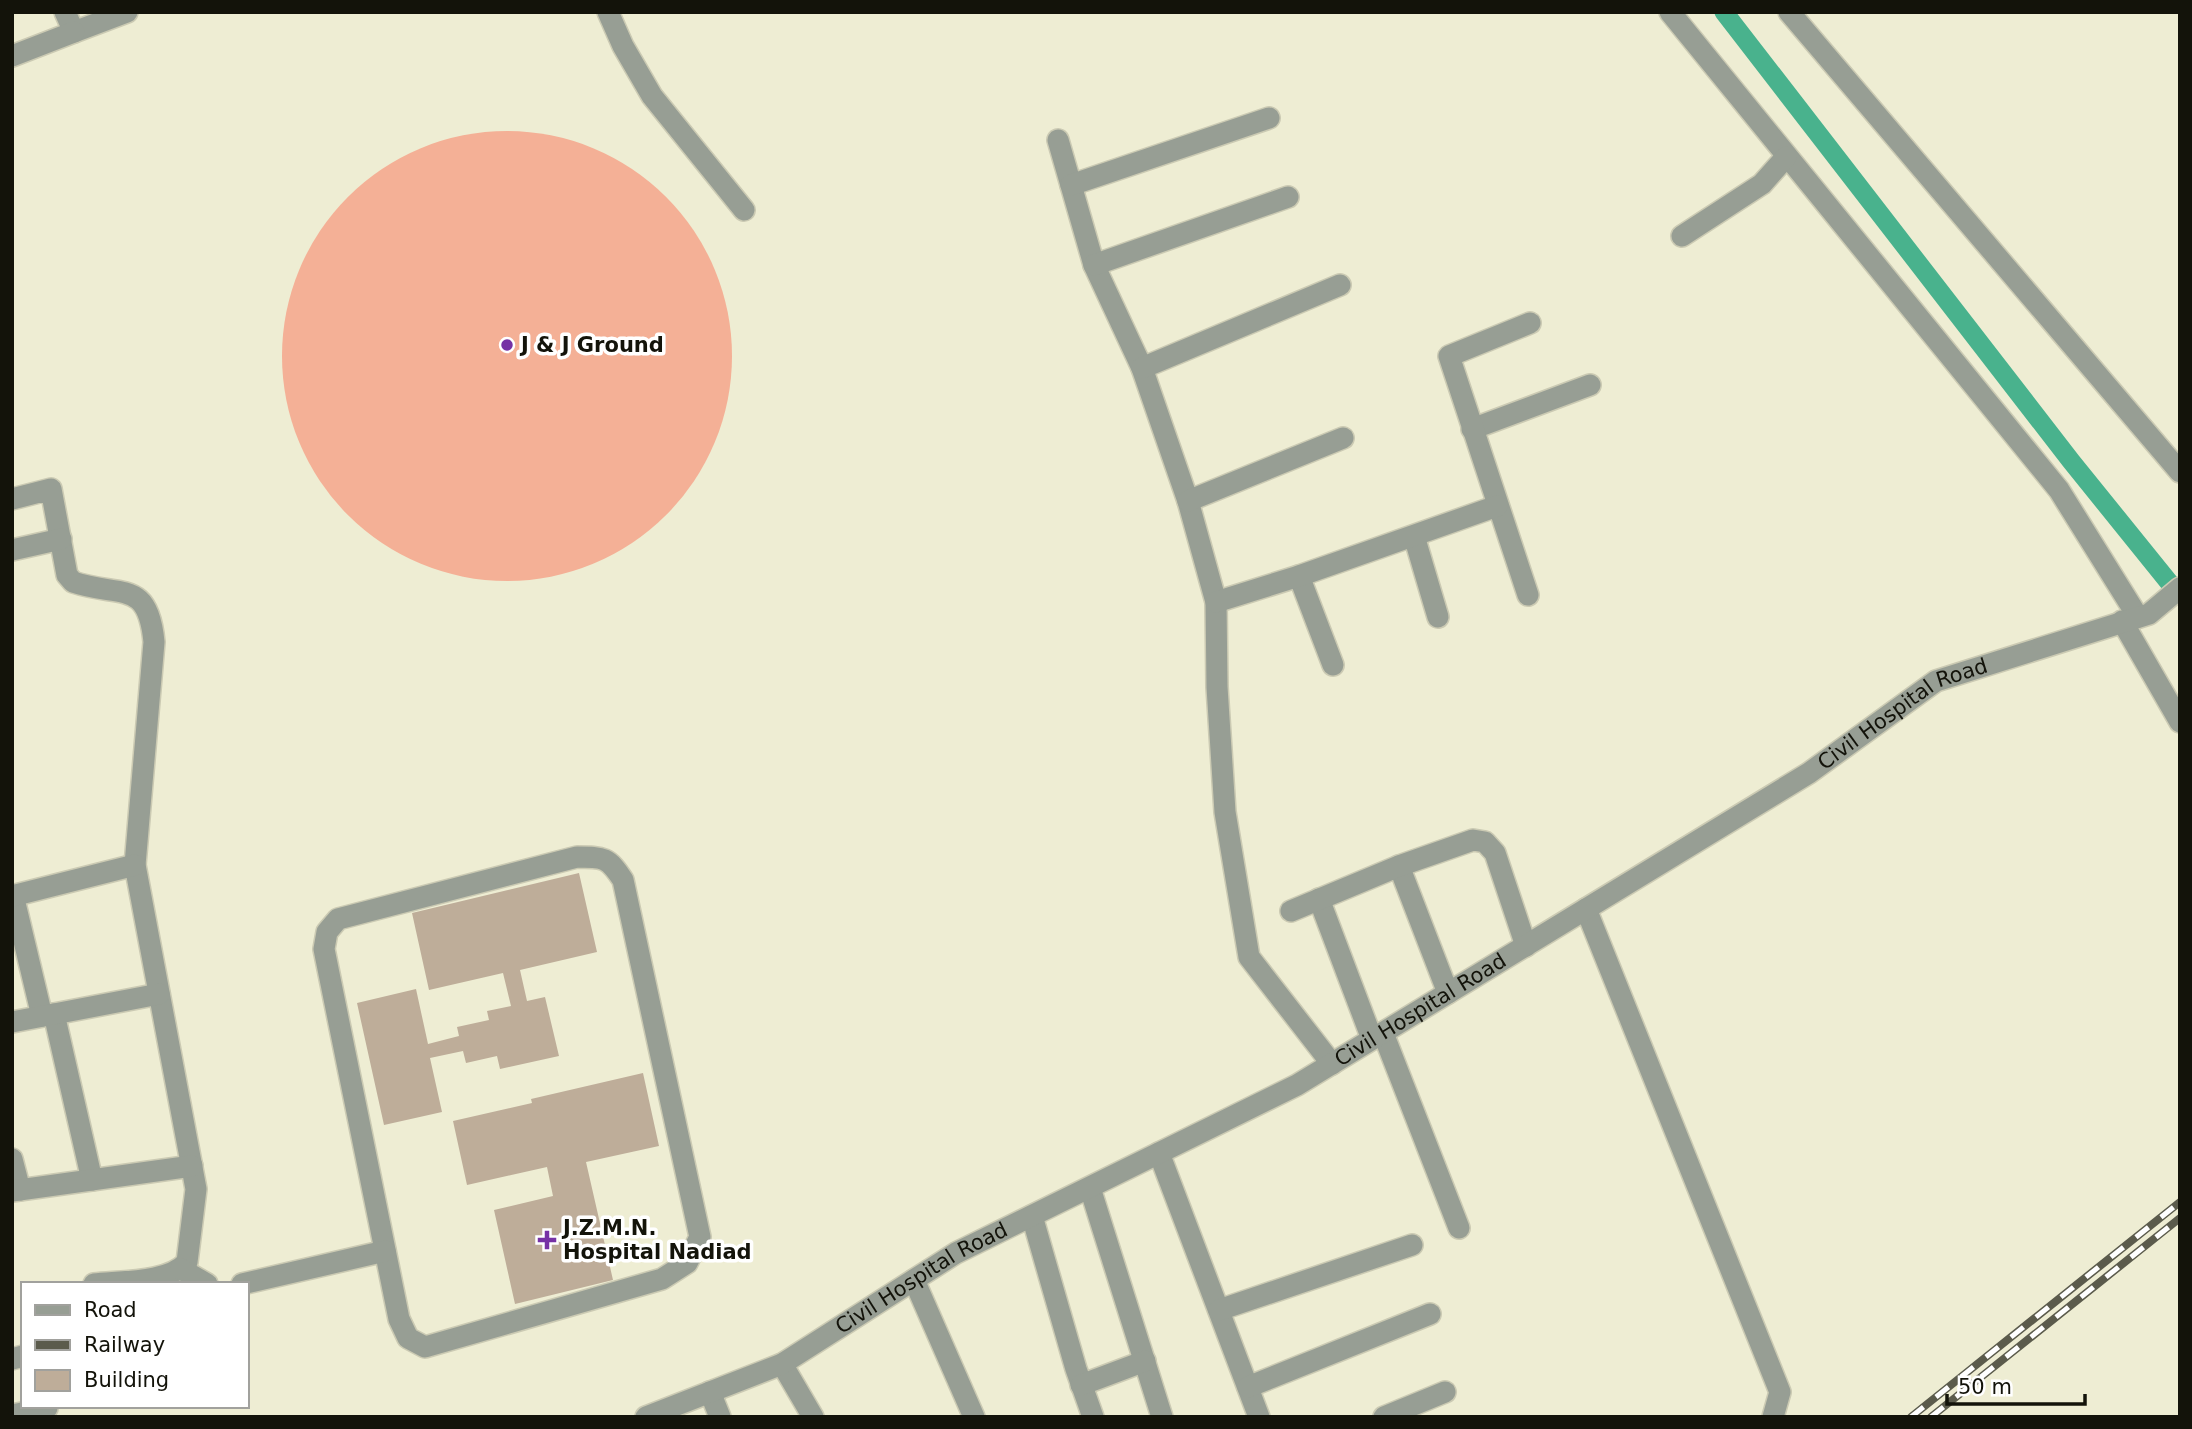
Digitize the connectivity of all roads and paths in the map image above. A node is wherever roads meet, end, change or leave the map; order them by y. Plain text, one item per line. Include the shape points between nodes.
1 (127, 12) edge
2 (608, 12) edge
3 (1670, 12) edge
4 (1789, 12) edge
5 (69, 22) edge
6 (12, 56) edge
7 (1269, 118) dead end
8 (1058, 140) dead end
9 (1786, 157) junction
10 (1071, 185) junction
11 (1288, 197) dead end
12 (744, 210) dead end
13 (1682, 236) dead end
14 (1094, 265) junction
15 (1340, 285) dead end
16 (1530, 323) dead end
17 (1142, 368) junction
18 (1590, 385) dead end
19 (1472, 429) junction
20 (1343, 438) dead end
21 (2180, 472) edge
22 (12, 499) edge
23 (1188, 501) junction
24 (1497, 506) junction
25 (1414, 536) junction
26 (61, 540) junction
27 (12, 550) edge
28 (1300, 576) junction
29 (2180, 588) edge
30 (1528, 595) dead end
31 (1216, 602) junction
32 (1438, 617) dead end
33 (2136, 617) junction
34 (1333, 665) dead end
35 (2180, 722) edge
36 (135, 864) junction
37 (1399, 866) junction
38 (13, 896) edge
39 (1319, 900) junction
40 (1586, 909) junction
41 (1291, 911) dead end
42 (1526, 946) junction
43 (1448, 993) junction
44 (159, 994) junction
45 (48, 1015) junction
46 (12, 1022) edge
47 (1378, 1036) junction
48 (1332, 1064) junction
49 (1159, 1153) junction
50 (12, 1159) edge
51 (192, 1166) junction
52 (92, 1180) junction
53 (1090, 1188) junction
54 (16, 1191) edge
55 (1032, 1216) junction
56 (1459, 1228) dead end
57 (1412, 1245) dead end
58 (385, 1251) junction
59 (181, 1269) junction
60 (914, 1280) junction
61 (111, 1282) edge
62 (204, 1282) edge
63 (248, 1283) edge
64 (1219, 1310) junction
65 (1430, 1314) dead end
66 (1144, 1361) junction
67 (782, 1364) junction
68 (1081, 1385) junction
69 (1248, 1387) junction
70 (710, 1392) junction
71 (1445, 1392) dead end
72 (47, 1410) edge
73 (12, 1415) edge
74 (646, 1417) edge
75 (720, 1417) edge
76 (813, 1417) edge
77 (974, 1417) edge
78 (1093, 1417) edge
79 (1162, 1417) edge
80 (1259, 1417) edge
81 (1384, 1417) edge
82 (1773, 1417) edge

1 - 5 street
2 - 12 street via 652,96
3 - 9 street
4 - 21 street
5 - 6 street
7 - 10 street
8 - 10 street
9 - 13 street via 1762,184
9 - 33 street via 2060,490
10 - 14 street
11 - 14 street
14 - 17 street
15 - 17 street
16 - 19 street via 1449,356
17 - 23 street
18 - 19 street
19 - 24 street
20 - 23 street
22 - 26 street via 51,489
23 - 31 street
24 - 25 street
24 - 30 street
25 - 28 street
25 - 32 street
26 - 27 street
26 - 36 street via 67,575 73,582 132,594 144,602 152,618 154,642
28 - 31 street
28 - 34 street
29 - 33 street, Civil Hospital Road
31 - 48 street via 1225,812 1249,957
33 - 35 street
33 - 40 street, Civil Hospital Road via 1936,681 1809,774
36 - 38 street
36 - 44 street
37 - 39 street
37 - 42 street via 1473,840 1485,842 1495,853
37 - 43 street
38 - 45 street
39 - 41 street
39 - 47 street
40 - 42 street, Civil Hospital Road
40 - 82 street via 1780,1392
42 - 43 street, Civil Hospital Road
43 - 47 street, Civil Hospital Road
44 - 45 street
44 - 51 street
45 - 46 street
45 - 52 street
47 - 48 street, Civil Hospital Road
47 - 56 street
48 - 49 street, Civil Hospital Road
49 - 53 street, Civil Hospital Road
49 - 64 street
50 - 54 street
51 - 52 street
51 - 59 street via 196,1189 187,1262
52 - 54 street
53 - 55 street, Civil Hospital Road
53 - 66 street
55 - 60 street, Civil Hospital Road via 956,1253
55 - 68 street
57 - 64 street
58 - 58 street via 324,949 327,932 338,919 577,857 611,861 622,880 700,1237 687,1263 662,1279 425,1347 408,1338 399,1320
58 - 63 street
59 - 61 street via 170,1275
59 - 62 street
60 - 67 street, Civil Hospital Road
60 - 77 street
64 - 69 street
65 - 69 street
66 - 68 street
66 - 79 street
67 - 70 street, Civil Hospital Road
67 - 76 street
68 - 78 street
69 - 80 street
70 - 74 street, Civil Hospital Road
70 - 75 street
71 - 81 street
72 - 73 street

